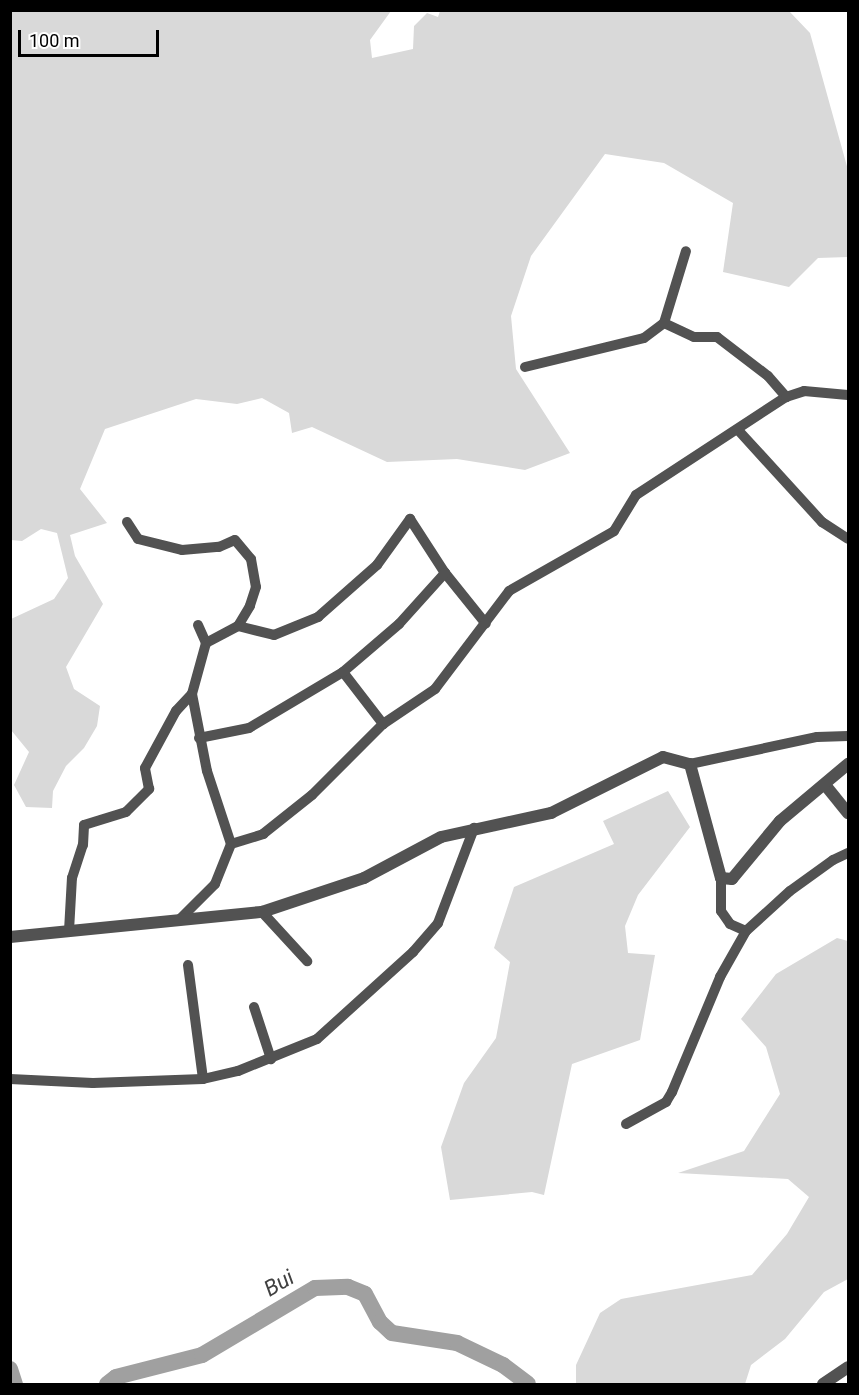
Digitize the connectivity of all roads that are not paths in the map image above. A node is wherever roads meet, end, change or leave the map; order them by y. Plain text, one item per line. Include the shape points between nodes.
1 (686, 251) dead end
2 (664, 323) junction
3 (525, 368) dead end
4 (849, 395) edge
5 (786, 397) junction
6 (738, 430) junction
7 (127, 522) dead end
8 (849, 539) edge
9 (445, 573) junction
10 (486, 624) junction
11 (198, 625) dead end
12 (238, 626) junction
13 (206, 643) junction
14 (343, 672) junction
15 (192, 694) junction
16 (383, 724) junction
17 (849, 736) edge
18 (199, 738) junction
19 (690, 764) junction
20 (849, 764) edge
21 (826, 786) junction
22 (849, 813) edge
23 (474, 828) junction
24 (231, 844) junction
25 (849, 853) edge
26 (721, 878) junction
27 (262, 912) junction
28 (178, 920) junction
29 (69, 931) junction
30 (746, 931) junction
31 (10, 937) edge
32 (307, 961) dead end
33 (188, 965) dead end
34 (254, 1007) dead end
35 (271, 1059) junction
36 (10, 1079) edge
37 (204, 1079) junction
38 (626, 1124) dead end
39 (849, 1367) edge
40 (823, 1384) edge

1 - 2 street
2 - 3 street via 644,338
2 - 5 street via 694,337 717,337 768,376
4 - 5 street via 804,391
5 - 6 street
6 - 8 street via 822,522
6 - 10 street via 636,495 614,531 509,591
7 - 12 street via 138,539 182,550 219,547 235,540 242,546 253,563 256,587
9 - 10 street
9 - 12 street via 410,519 358,585 318,617 274,635
9 - 14 street via 399,624
10 - 16 street via 435,689
11 - 13 street
12 - 13 street
13 - 15 street
14 - 16 street
14 - 18 street via 249,728
15 - 18 street
15 - 29 street via 176,711 145,768 149,789 126,812 84,825 83,845 72,878
16 - 24 street via 264,834
17 - 19 street via 817,737
18 - 24 street
19 - 23 street via 663,757 551,813
19 - 26 street
20 - 21 street
21 - 22 street
21 - 26 street via 780,821 732,879
23 - 27 street via 441,837 364,878
23 - 35 street via 438,923 413,952 317,1040
24 - 28 street via 215,884
25 - 30 street via 790,891
26 - 30 street via 721,910 730,924
27 - 28 street
27 - 32 street
28 - 29 street
29 - 31 street
30 - 38 street via 720,977 666,1102
33 - 37 street
34 - 35 street
35 - 37 street
36 - 37 street via 93,1083
39 - 40 street

